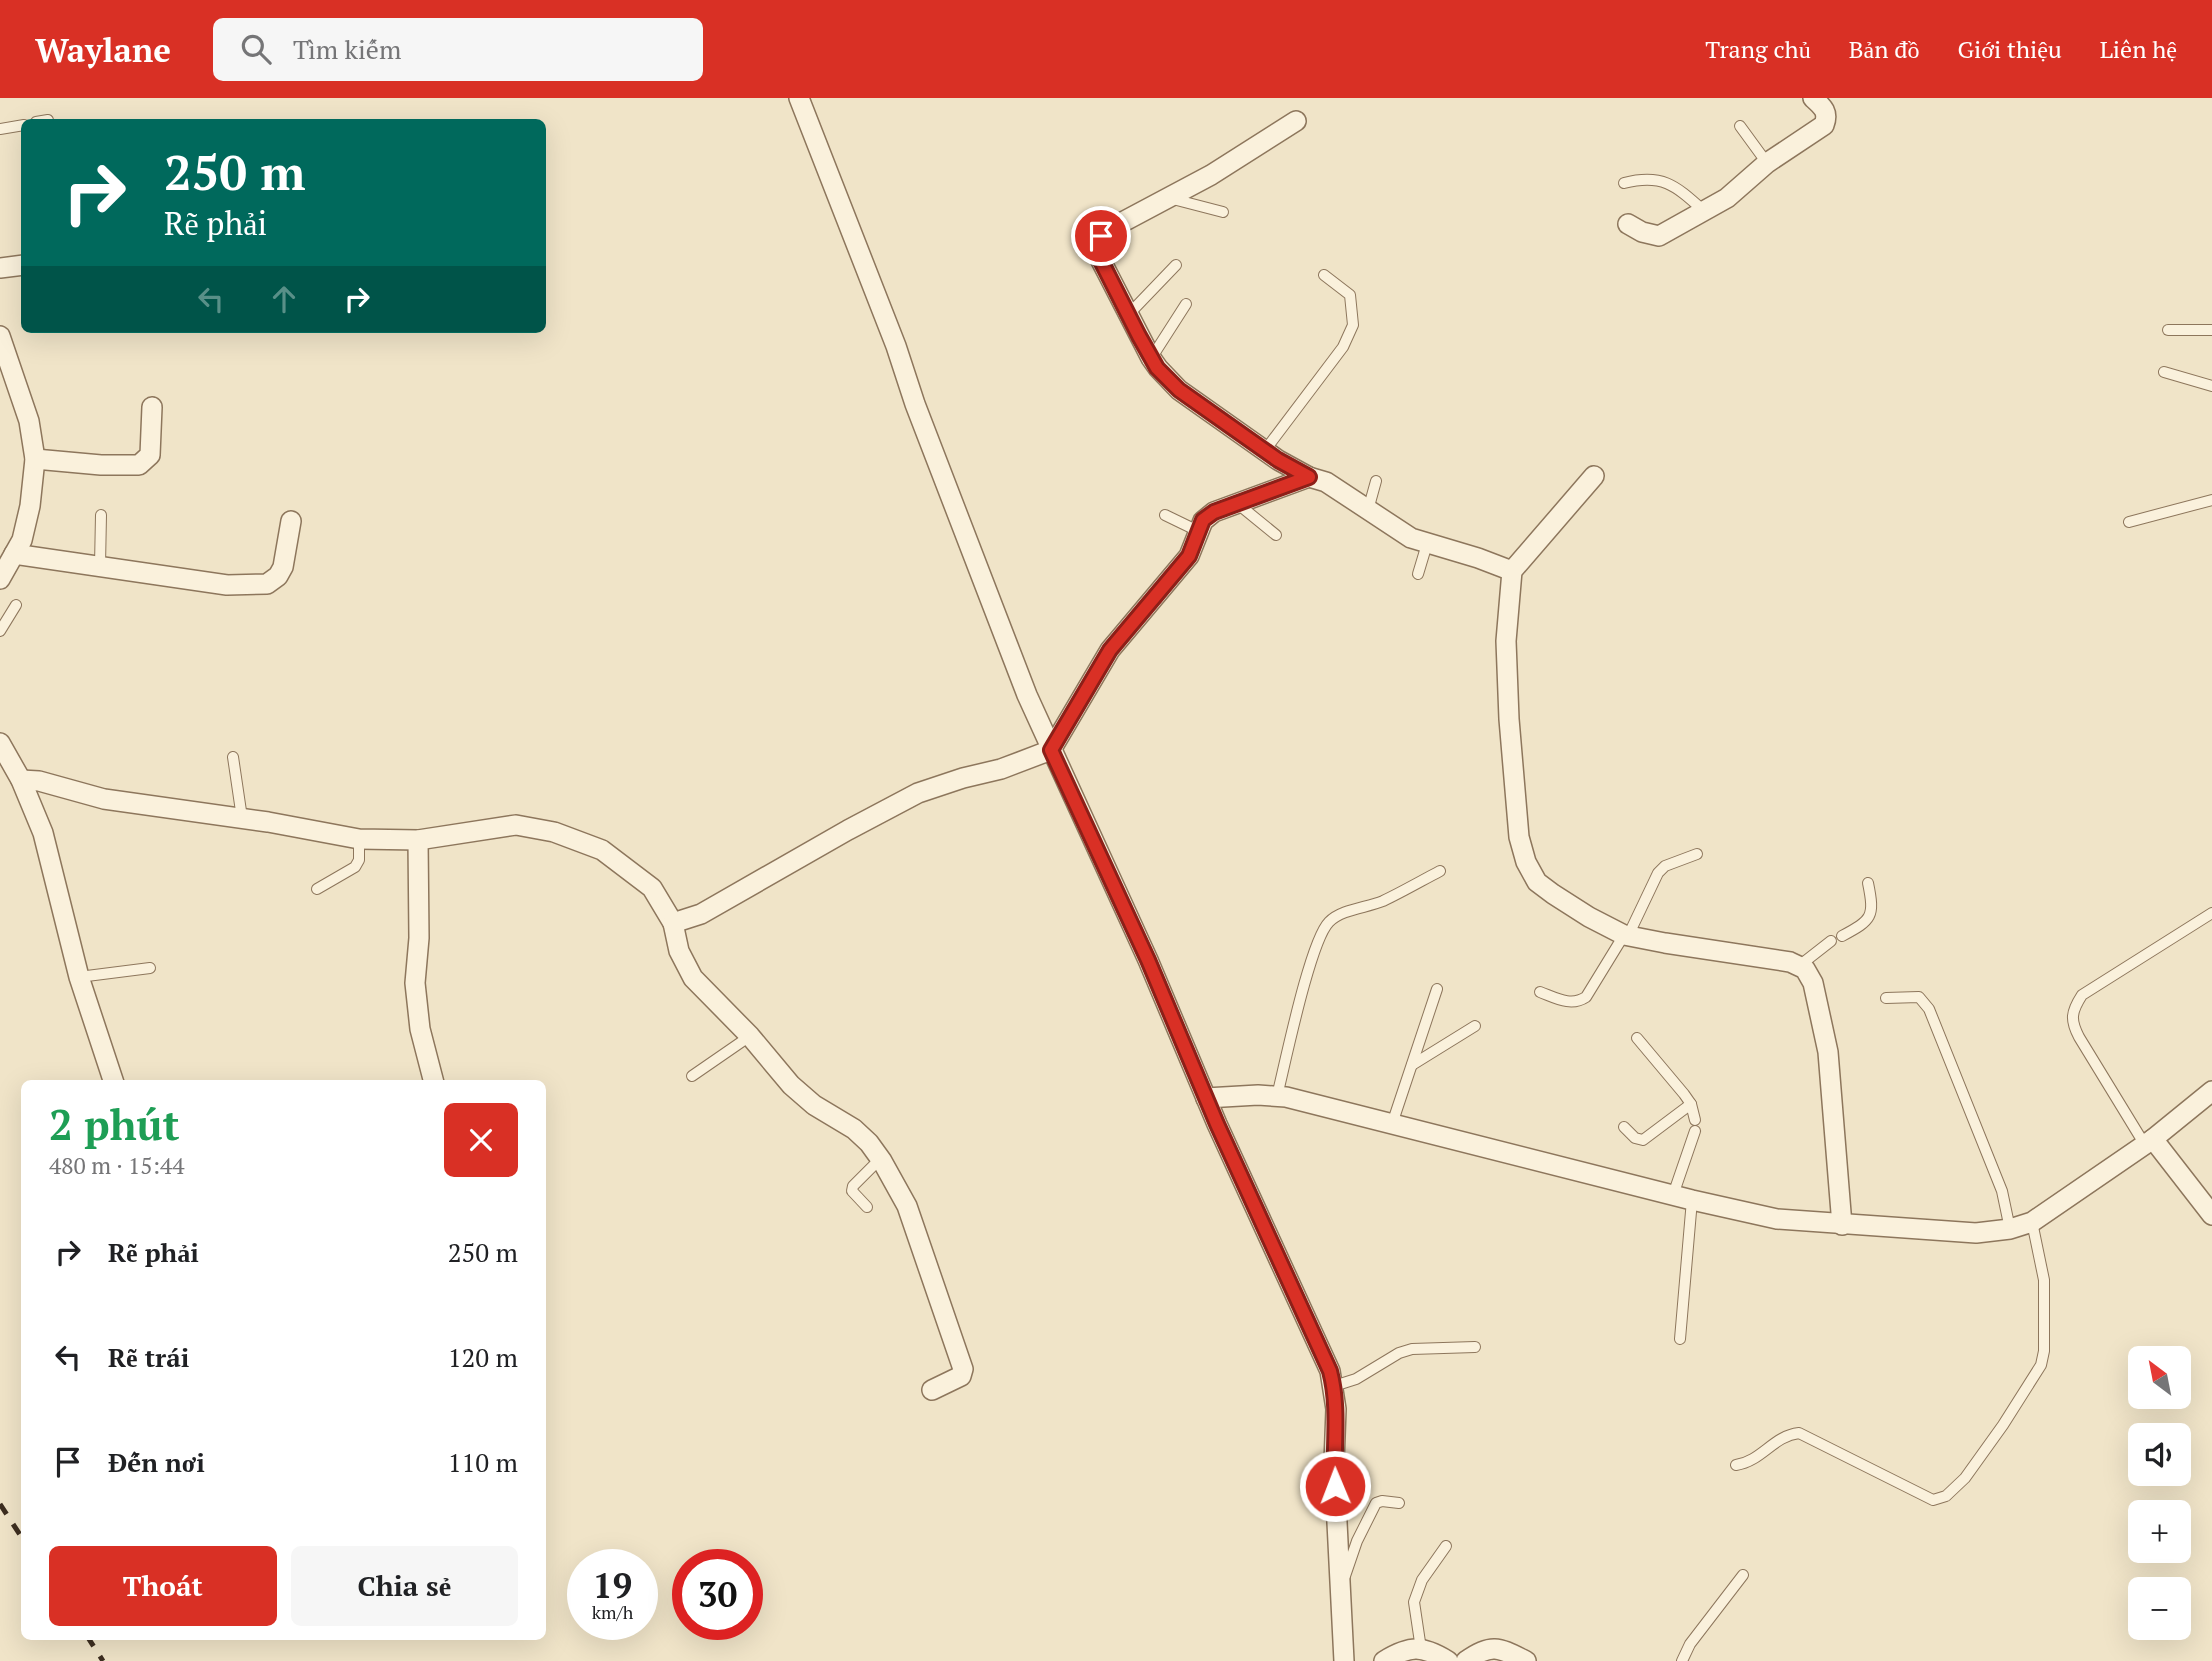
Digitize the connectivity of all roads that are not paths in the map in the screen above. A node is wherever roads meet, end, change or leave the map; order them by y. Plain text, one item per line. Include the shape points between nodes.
1 (799, 98) edge
2 (1813, 98) edge
3 (1296, 121) dead end
4 (21, 125) edge
5 (1740, 126) dead end
6 (0, 129) edge
7 (1767, 163) junction
8 (1624, 183) dead end
9 (1168, 198) junction
10 (1704, 211) junction
11 (1223, 212) dead end
12 (1628, 224) dead end
13 (21, 265) edge
14 (1176, 265) dead end
15 (0, 268) edge
16 (1324, 275) dead end
17 (1185, 304) dead end
18 (1128, 316) junction
19 (2168, 330) dead end
20 (2212, 330) edge
21 (0, 335) edge
22 (1151, 358) junction
23 (2164, 372) dead end
24 (2212, 386) edge
25 (152, 407) dead end
26 (1266, 449) junction
27 (35, 458) junction
28 (1594, 476) dead end
29 (1309, 477) junction
30 (1376, 481) dead end
31 (2212, 499) edge
32 (1238, 504) junction
33 (1368, 511) junction
34 (102, 515) dead end
35 (1165, 515) dead end
36 (291, 520) dead end
37 (2129, 522) dead end
38 (1198, 531) junction
39 (1276, 535) dead end
40 (1427, 544) junction
41 (14, 554) junction
42 (100, 565) junction
43 (1512, 571) junction
44 (1418, 574) dead end
45 (0, 579) edge
46 (16, 605) dead end
47 (0, 631) edge
48 (0, 743) edge
49 (1051, 750) junction
50 (233, 757) dead end
51 (21, 780) junction
52 (242, 818) junction
53 (359, 839) junction
54 (418, 840) junction
55 (1697, 855) dead end
56 (1440, 872) dead end
57 (1868, 883) dead end
58 (317, 889) dead end
59 (2212, 913) edge
60 (673, 923) junction
61 (1626, 936) junction
62 (1842, 936) dead end
63 (1831, 941) dead end
64 (1798, 966) junction
65 (150, 968) dead end
66 (79, 977) junction
67 (1437, 989) dead end
68 (1540, 992) dead end
69 (1886, 998) dead end
70 (1475, 1026) dead end
71 (750, 1036) junction
72 (1637, 1038) dead end
73 (1412, 1065) junction
74 (692, 1076) dead end
75 (113, 1080) edge
76 (433, 1080) edge
77 (2212, 1091) edge
78 (1277, 1096) junction
79 (1206, 1098) junction
80 (1690, 1104) junction
81 (1392, 1124) junction
82 (1624, 1126) dead end
83 (2149, 1142) junction
84 (880, 1158) junction
85 (1682, 1197) junction
86 (2208, 1203) edge
87 (867, 1207) dead end
88 (2032, 1222) junction
89 (1842, 1225) junction
90 (2010, 1229) junction
91 (1679, 1339) dead end
92 (1475, 1347) dead end
93 (1334, 1386) junction
94 (932, 1390) dead end
95 (1735, 1465) dead end
96 (1399, 1503) dead end
97 (1446, 1546) dead end
98 (1743, 1575) dead end
99 (1339, 1589) junction
100 (1421, 1649) junction
101 (1344, 1661) edge
102 (1384, 1661) edge
103 (1448, 1661) edge
104 (1466, 1661) edge
105 (1526, 1661) edge
106 (1682, 1661) edge

1 - 49 street
2 - 7 street via 1824,108 1824,125
3 - 9 street
4 - 6 lane
5 - 7 lane
7 - 10 street via 1727,198
8 - 10 lane via 1663,181 1677,186
9 - 11 lane
9 - 18 street via 1117,225 1097,243 1096,251
10 - 12 street via 1659,236
13 - 15 street
14 - 18 lane
16 - 26 lane via 1350,295 1353,325 1343,347
17 - 22 lane
18 - 22 street
19 - 20 lane
21 - 27 street via 29,421
22 - 26 street via 1179,390
23 - 24 lane
25 - 27 street via 150,456 139,466
26 - 29 street
27 - 41 street via 30,506
28 - 43 street
29 - 32 street
29 - 33 street via 1326,482
30 - 33 lane
31 - 37 lane
32 - 38 street via 1214,512
32 - 39 lane
33 - 40 street
34 - 42 lane
35 - 38 lane
36 - 42 street via 283,567 267,584 227,585
38 - 49 street via 1189,556 1110,650
40 - 43 street
40 - 44 lane
41 - 42 street
41 - 45 street
43 - 61 street via 1506,641 1509,719 1525,862 1537,882 1553,894
46 - 47 lane
48 - 51 street
49 - 60 street via 918,793 701,914
49 - 79 street
50 - 52 lane
51 - 52 street via 104,799
51 - 66 street via 43,833
52 - 53 street
53 - 54 street
53 - 58 lane via 355,867
54 - 60 street via 516,825 554,832 602,850 652,888
54 - 76 street via 415,984
55 - 61 lane via 1658,873
56 - 78 lane via 1329,921 1312,961
57 - 62 lane via 1871,916
59 - 83 lane via 2082,995 2073,1009 2071,1022 2079,1037
60 - 71 street via 679,951 693,978
61 - 64 street via 1790,961
61 - 68 lane via 1580,1001 1571,1003
63 - 64 lane
64 - 89 street via 1813,983 1828,1052
65 - 66 lane
66 - 75 street
67 - 73 lane
69 - 90 lane via 1919,997 1929,1009 2002,1191
70 - 73 lane
71 - 74 lane
71 - 84 street via 791,1084 814,1105 854,1129
72 - 80 lane
73 - 81 lane
77 - 83 street
78 - 79 street
78 - 81 street
79 - 93 street
80 - 82 lane via 1643,1140
80 - 85 lane via 1695,1125
81 - 85 street
83 - 86 street
83 - 88 street
84 - 87 lane via 853,1186 852,1191
84 - 94 street via 907,1206 963,1369 961,1376
85 - 89 street via 1777,1219
85 - 91 lane
88 - 90 street
88 - 95 lane via 2044,1280 2041,1365 2003,1426 1954,1490 1933,1500 1799,1433 1782,1438 1749,1463
89 - 90 street via 1976,1233
92 - 93 lane via 1412,1349
93 - 99 street
96 - 99 lane via 1376,1503
97 - 100 lane via 1422,1580 1414,1602
98 - 106 lane
99 - 101 street
100 - 102 street via 1412,1648
100 - 103 street
104 - 105 street via 1497,1648

